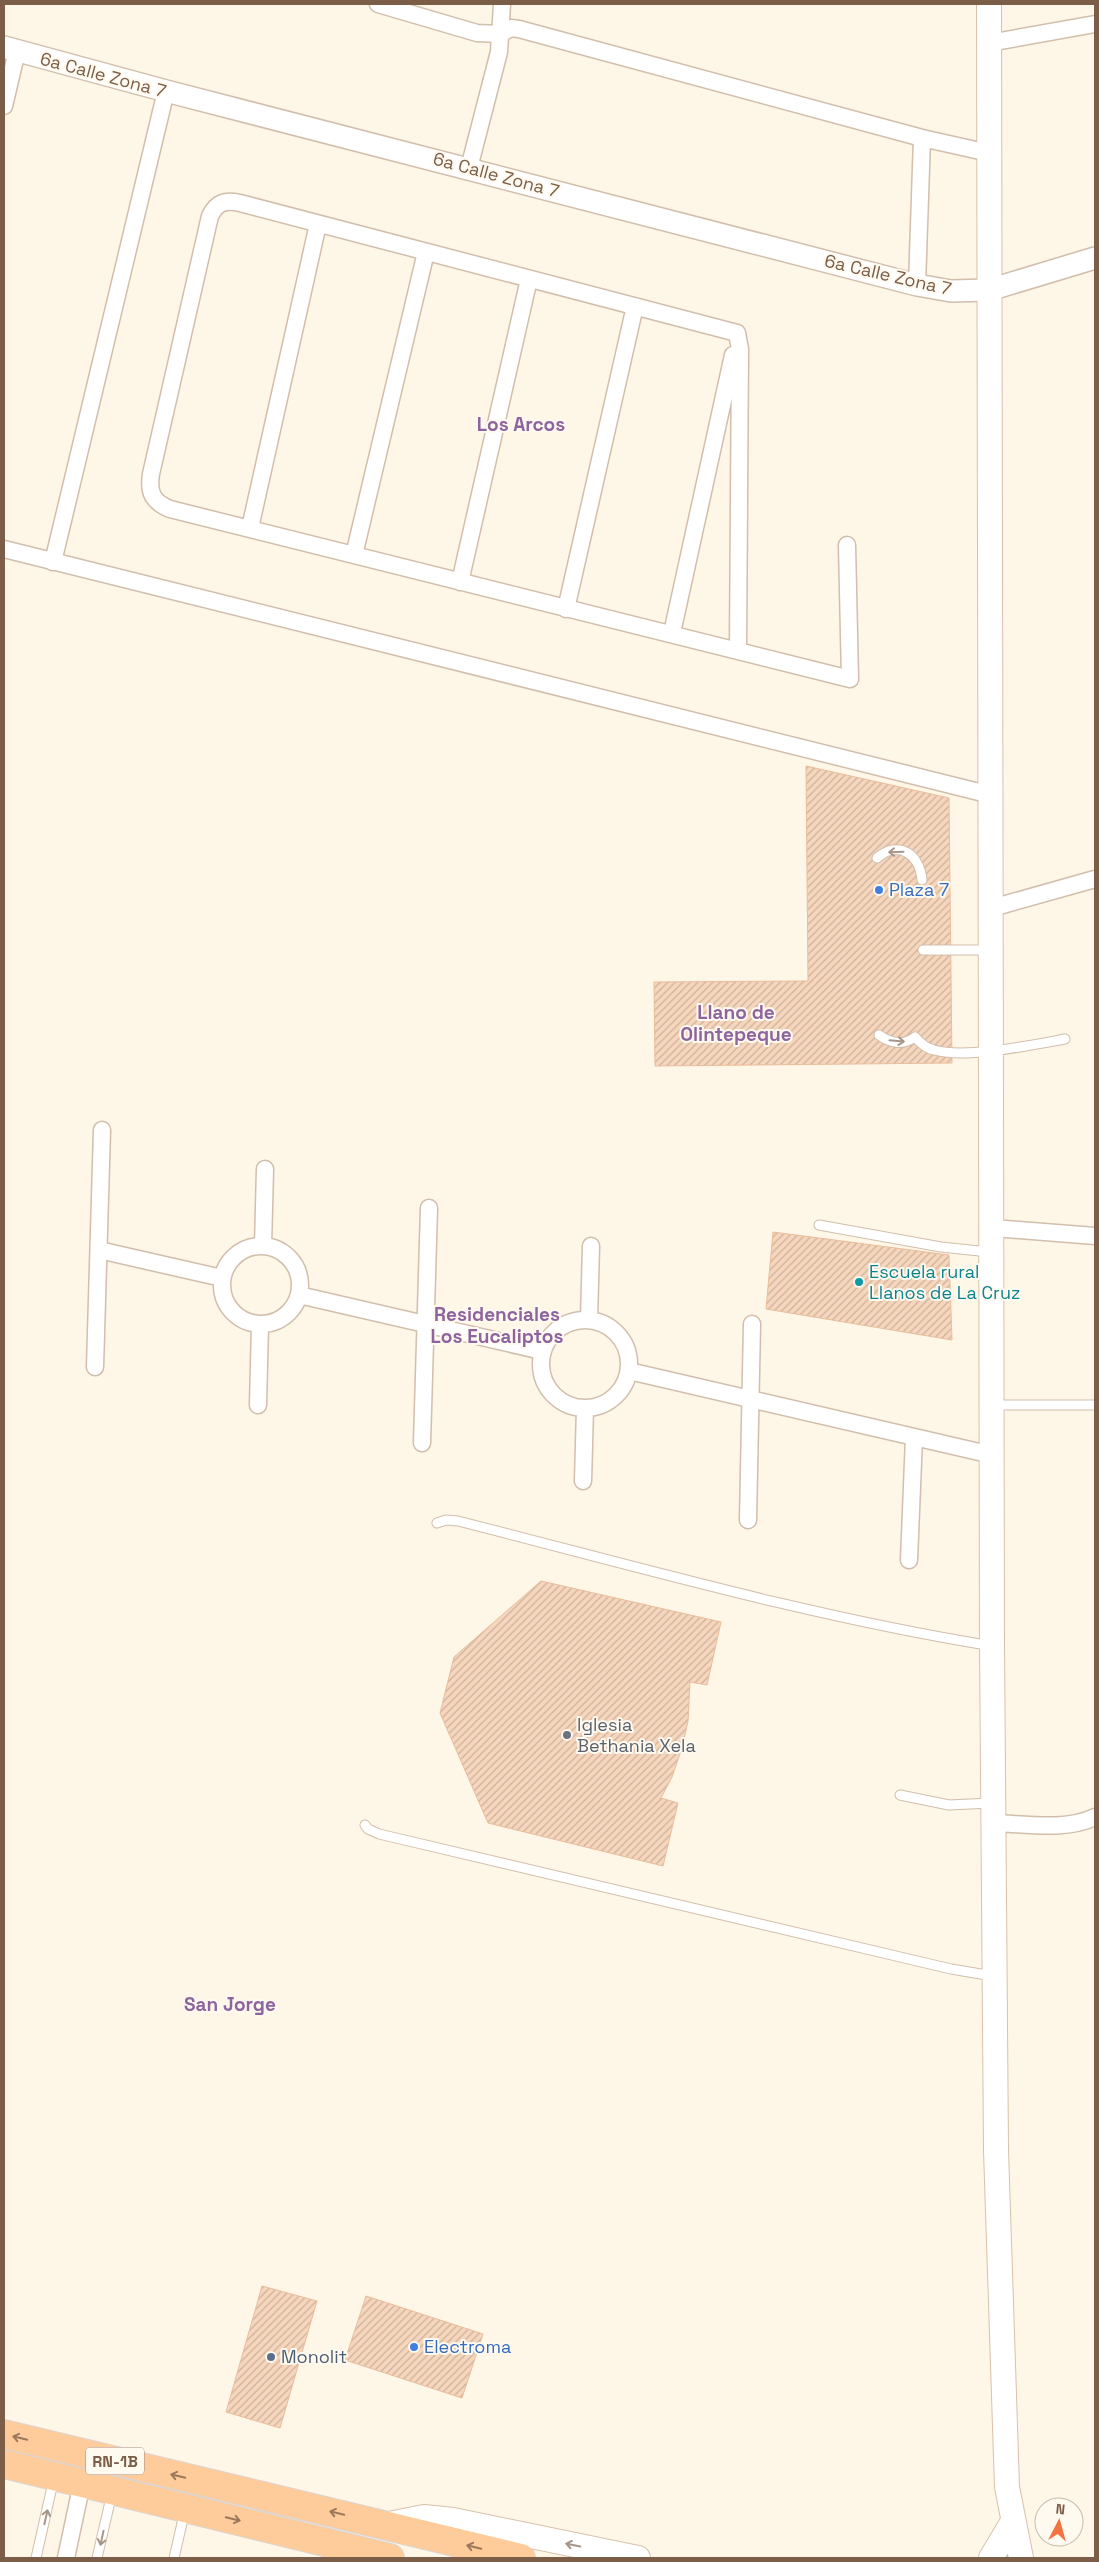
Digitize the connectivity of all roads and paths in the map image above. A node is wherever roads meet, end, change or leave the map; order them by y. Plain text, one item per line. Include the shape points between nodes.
1 (378, 4) edge
2 (502, 4) edge
3 (989, 4) edge
4 (1095, 24) edge
5 (500, 34) junction
6 (989, 43) junction
7 (10, 49) edge
8 (166, 92) junction
9 (4, 106) edge
10 (922, 138) junction
11 (990, 152) junction
12 (470, 168) junction
13 (318, 224) junction
14 (426, 252) junction
15 (1095, 258) edge
16 (529, 279) junction
17 (917, 285) junction
18 (989, 290) junction
19 (635, 306) junction
20 (737, 333) junction
21 (250, 528) junction
22 (847, 544) dead end
23 (4, 548) edge
24 (354, 555) junction
25 (53, 562) junction
26 (460, 582) junction
27 (566, 608) junction
28 (672, 633) junction
29 (738, 650) junction
30 (991, 795) junction
31 (877, 858) dead end
32 (1095, 879) edge
33 (922, 880) dead end
34 (992, 908) junction
35 (924, 950) dead end
36 (991, 950) junction
37 (879, 1035) dead end
38 (1065, 1039) dead end
39 (991, 1051) junction
40 (102, 1130) dead end
41 (265, 1169) dead end
42 (429, 1208) dead end
43 (819, 1225) dead end
44 (993, 1228) junction
45 (1095, 1236) edge
46 (263, 1246) junction
47 (591, 1246) dead end
48 (98, 1250) junction
49 (992, 1253) junction
50 (222, 1278) junction
51 (299, 1296) junction
52 (589, 1320) junction
53 (425, 1324) junction
54 (752, 1324) dead end
55 (260, 1325) junction
56 (542, 1351) junction
57 (95, 1367) dead end
58 (629, 1372) junction
59 (751, 1400) junction
60 (258, 1405) dead end
61 (992, 1405) junction
62 (1095, 1405) edge
63 (586, 1408) junction
64 (914, 1437) junction
65 (422, 1442) dead end
66 (992, 1455) junction
67 (583, 1481) dead end
68 (748, 1520) dead end
69 (437, 1523) dead end
70 (909, 1560) dead end
71 (992, 1646) junction
72 (900, 1795) dead end
73 (994, 1813) junction
74 (1095, 1817) edge
75 (365, 1824) dead end
76 (996, 1976) junction
77 (4, 2434) edge
78 (4, 2464) edge
79 (55, 2476) junction
80 (82, 2483) junction
81 (113, 2490) junction
82 (186, 2507) junction
83 (1012, 2523) junction
84 (384, 2525) junction
85 (375, 2556) edge
86 (36, 2558) edge
87 (66, 2558) edge
88 (97, 2558) edge
89 (174, 2558) edge
90 (521, 2558) edge
91 (638, 2558) edge
92 (991, 2558) edge
93 (1020, 2558) edge

1 - 5 street via 452,27
2 - 5 street
3 - 6 main road
4 - 6 street
5 - 10 street via 511,28 519,29
5 - 12 street via 499,52
6 - 11 main road
7 - 8 street, 6a Calle Zona 7
7 - 9 street
8 - 12 street, 6a Calle Zona 7
8 - 25 street
10 - 11 street
10 - 17 street
11 - 18 main road
12 - 17 street, 6a Calle Zona 7
13 - 14 street
13 - 21 street
13 - 21 street via 232,201 224,201 214,208 151,474 152,496 162,505
14 - 16 street
14 - 24 street
15 - 18 street, 6a Calle Zona 7
16 - 19 street
16 - 26 street
17 - 18 street, 6a Calle Zona 7 via 951,291
18 - 30 main road
19 - 20 street
19 - 27 street
20 - 28 street
20 - 29 street via 740,349
21 - 24 street
22 - 29 street via 850,679
23 - 25 street
24 - 26 street
25 - 30 street
26 - 27 street
27 - 28 street
28 - 29 street
30 - 34 main road
33 -> 31 lane via 919,862 908,852 890,851
32 - 34 street
34 - 36 main road
35 - 36 lane
36 - 39 main road
37 -> 39 lane via 903,1043 915,1037 922,1045 934,1050
38 - 39 lane
39 - 44 main road
40 - 48 street
41 - 46 street
42 - 53 street
43 - 49 lane
44 - 45 street
44 - 49 main road
46 - 50 street via 243,1250 233,1258
46 - 51 street via 276,1249 294,1264 299,1274
47 - 52 street
48 - 50 street
48 - 57 street
49 - 61 main road
50 - 55 street via 224,1300 230,1310 239,1318
51 - 53 street
51 - 55 street via 285,1317
52 - 56 street via 576,1320 564,1325 554,1332
52 - 58 street via 616,1332 625,1344
53 - 56 street
53 - 65 street
54 - 59 street
55 - 60 street
56 - 63 street via 541,1367 551,1392 573,1406
58 - 59 street
58 - 63 street via 613,1398
59 - 64 street
59 - 68 street
61 - 62 lane
61 - 66 main road
63 - 67 street
64 - 66 street
64 - 70 street
66 - 71 main road
69 - 71 lane via 446,1520 458,1522 791,1605 934,1637
71 - 73 main road
72 - 73 lane
73 - 74 street via 1062,1824
73 - 76 main road
75 - 76 lane via 379,1834 951,1969
76 - 83 main road via 996,2150 1007,2487
84 -> 77 highway, RN-1B
78 - 79 highway, RN-1B
79 - 80 highway, RN-1B
86 -> 79 lane
80 - 81 highway, RN-1B
80 - 87 street
81 - 82 highway, RN-1B
81 -> 88 lane
82 -> 85 highway, RN-1B
82 - 89 lane
83 - 92 main road
83 - 93 main road
90 -> 84 highway, RN-1B
91 -> 84 main road via 453,2520 424,2517

